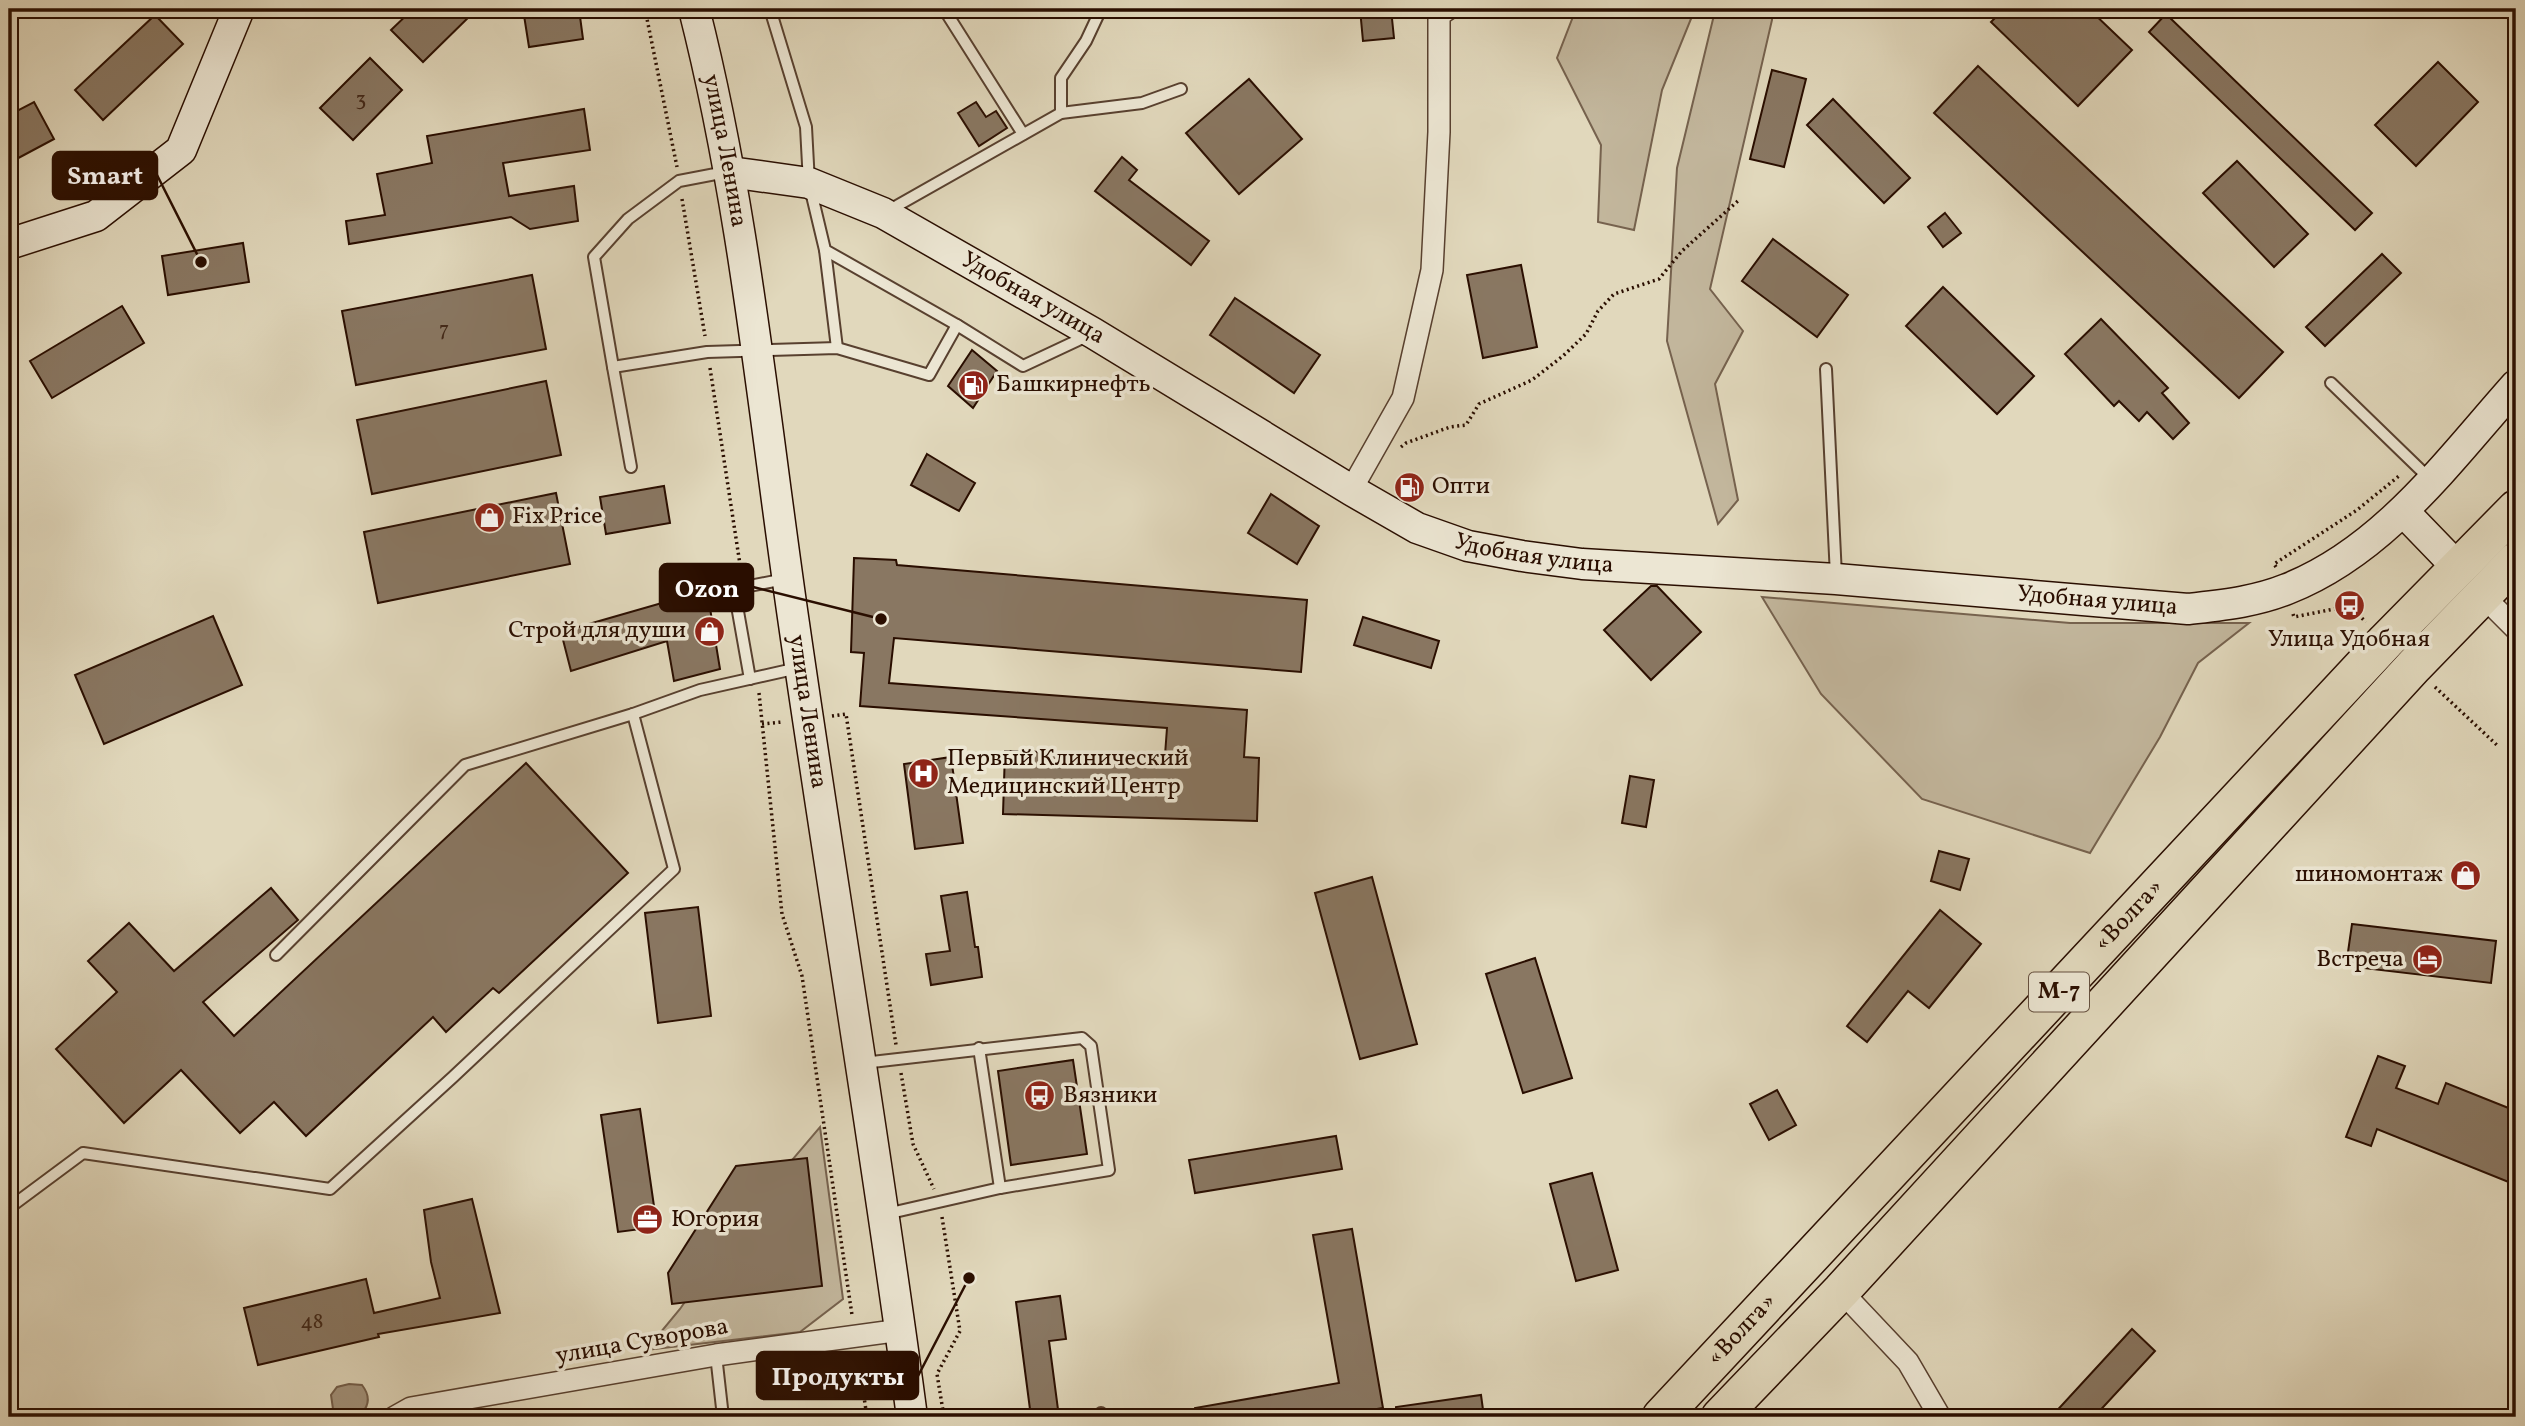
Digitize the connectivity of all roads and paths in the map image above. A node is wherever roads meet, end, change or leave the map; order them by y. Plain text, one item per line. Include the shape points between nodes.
1 (239, 9) edge
2 (645, 9) edge
3 (694, 9) edge
4 (770, 9) edge
5 (944, 9) edge
6 (1101, 9) edge
7 (1448, 9) edge
8 (1181, 89) dead end
9 (1061, 113) junction
10 (1023, 134) junction
11 (730, 172) junction
12 (679, 181) junction
13 (809, 183) junction
14 (1740, 200) dead end
15 (883, 213) junction
16 (9, 244) edge
17 (825, 250) junction
18 (957, 325) junction
19 (1093, 333) junction
20 (837, 348) junction
21 (755, 349) junction
22 (707, 352) junction
23 (613, 367) junction
24 (1826, 369) dead end
25 (2331, 383) dead end
26 (2516, 385) edge
27 (1397, 450) dead end
28 (631, 467) dead end
29 (2423, 471) junction
30 (1351, 490) junction
31 (2516, 509) edge
32 (2403, 512) junction
33 (2516, 561) edge
34 (2459, 569) junction
35 (788, 579) junction
36 (1836, 579) junction
37 (743, 587) junction
38 (2286, 590) junction
39 (2483, 596) junction
40 (2516, 629) edge
41 (2386, 641) junction
42 (2414, 666) junction
43 (800, 668) junction
44 (754, 678) junction
45 (633, 714) junction
46 (808, 720) junction
47 (762, 724) junction
48 (2499, 747) dead end
49 (276, 955) dead end
50 (979, 1048) junction
51 (898, 1058) junction
52 (860, 1063) junction
53 (1000, 1188) junction
54 (940, 1202) junction
55 (9, 1208) edge
56 (883, 1215) junction
57 (1841, 1291) junction
58 (901, 1330) junction
59 (856, 1336) junction
60 (716, 1355) junction
61 (395, 1417) edge
62 (723, 1417) edge
63 (867, 1417) edge
64 (912, 1417) edge
65 (944, 1417) edge
66 (1661, 1417) edge
67 (1720, 1417) edge
68 (1940, 1417) edge

1 - 16 main road via 181,150 96,216
2 - 12 path
3 - 11 main road, улица Ленина
4 - 13 lane via 806,127
5 - 10 lane
6 - 9 lane via 1062,78
7 - 30 street via 1439,15 1432,270 1403,398
8 - 9 lane via 1142,103
9 - 10 lane
10 - 15 lane
11 - 12 lane
11 - 13 main road, Удобная улица
11 - 21 main road, улица Ленина
12 - 22 path
12 - 23 lane via 628,219 594,257
13 - 15 main road, Удобная улица
13 - 17 lane
14 - 27 path via 1682,251 1659,279 1614,293 1586,334 1532,380 1479,404 1466,425 1450,427
15 - 19 main road, Удобная улица
17 - 18 lane
17 - 20 lane
18 - 19 lane via 1023,366
18 - 20 lane via 929,375
19 - 30 main road, Удобная улица
20 - 21 lane
21 - 22 lane
21 - 35 main road, улица Ленина
22 - 23 lane
22 - 37 path
23 - 28 lane
24 - 36 lane
25 - 29 lane
26 - 29 main road, Удобная улица
29 - 32 main road, Удобная улица
29 - 38 path via 2274,564
30 - 36 main road, Удобная улица via 1417,527 1468,546 1522,556 1582,564
31 - 34 highway, «Волга» / М-7
32 - 34 main road
32 - 38 main road, Удобная улица via 2321,574
33 - 39 highway, «Волга» / М-7
34 - 39 highway
34 - 41 highway, «Волга» / М-7
35 - 37 lane
35 - 43 main road, улица Ленина
36 - 38 main road, Удобная улица via 2188,609 2242,603
37 - 44 lane via 734,589
38 - 41 path via 2294,618 2349,606
39 - 40 street
39 - 42 highway, «Волга» / М-7
41 - 66 highway, «Волга» / М-7
42 - 48 path
42 - 57 highway, «Волга» / М-7
43 - 44 lane
43 - 46 main road, улица Ленина
44 - 45 lane via 700,690
44 - 47 path
45 - 49 lane via 466,765
45 - 55 lane via 674,869 330,1189 83,1153
46 - 47 path
46 - 51 path via 846,714
46 - 52 main road, улица Ленина
47 - 59 path via 782,914 802,976
50 - 51 lane
50 - 53 lane
50 - 53 lane via 1082,1038 1091,1046 1097,1077 1109,1170
51 - 52 lane
51 - 54 path via 913,1144
52 - 56 main road, улица Ленина
53 - 54 lane
54 - 56 lane
54 - 65 path via 960,1331 937,1374
56 - 58 main road, улица Ленина
57 - 67 highway, «Волга» / М-7
57 - 68 street via 1908,1362
58 - 59 street, улица Суворова
58 - 64 main road, улица Ленина
59 - 60 street, улица Суворова
59 - 63 path
60 - 61 street, улица Суворова via 411,1408
60 - 62 lane

